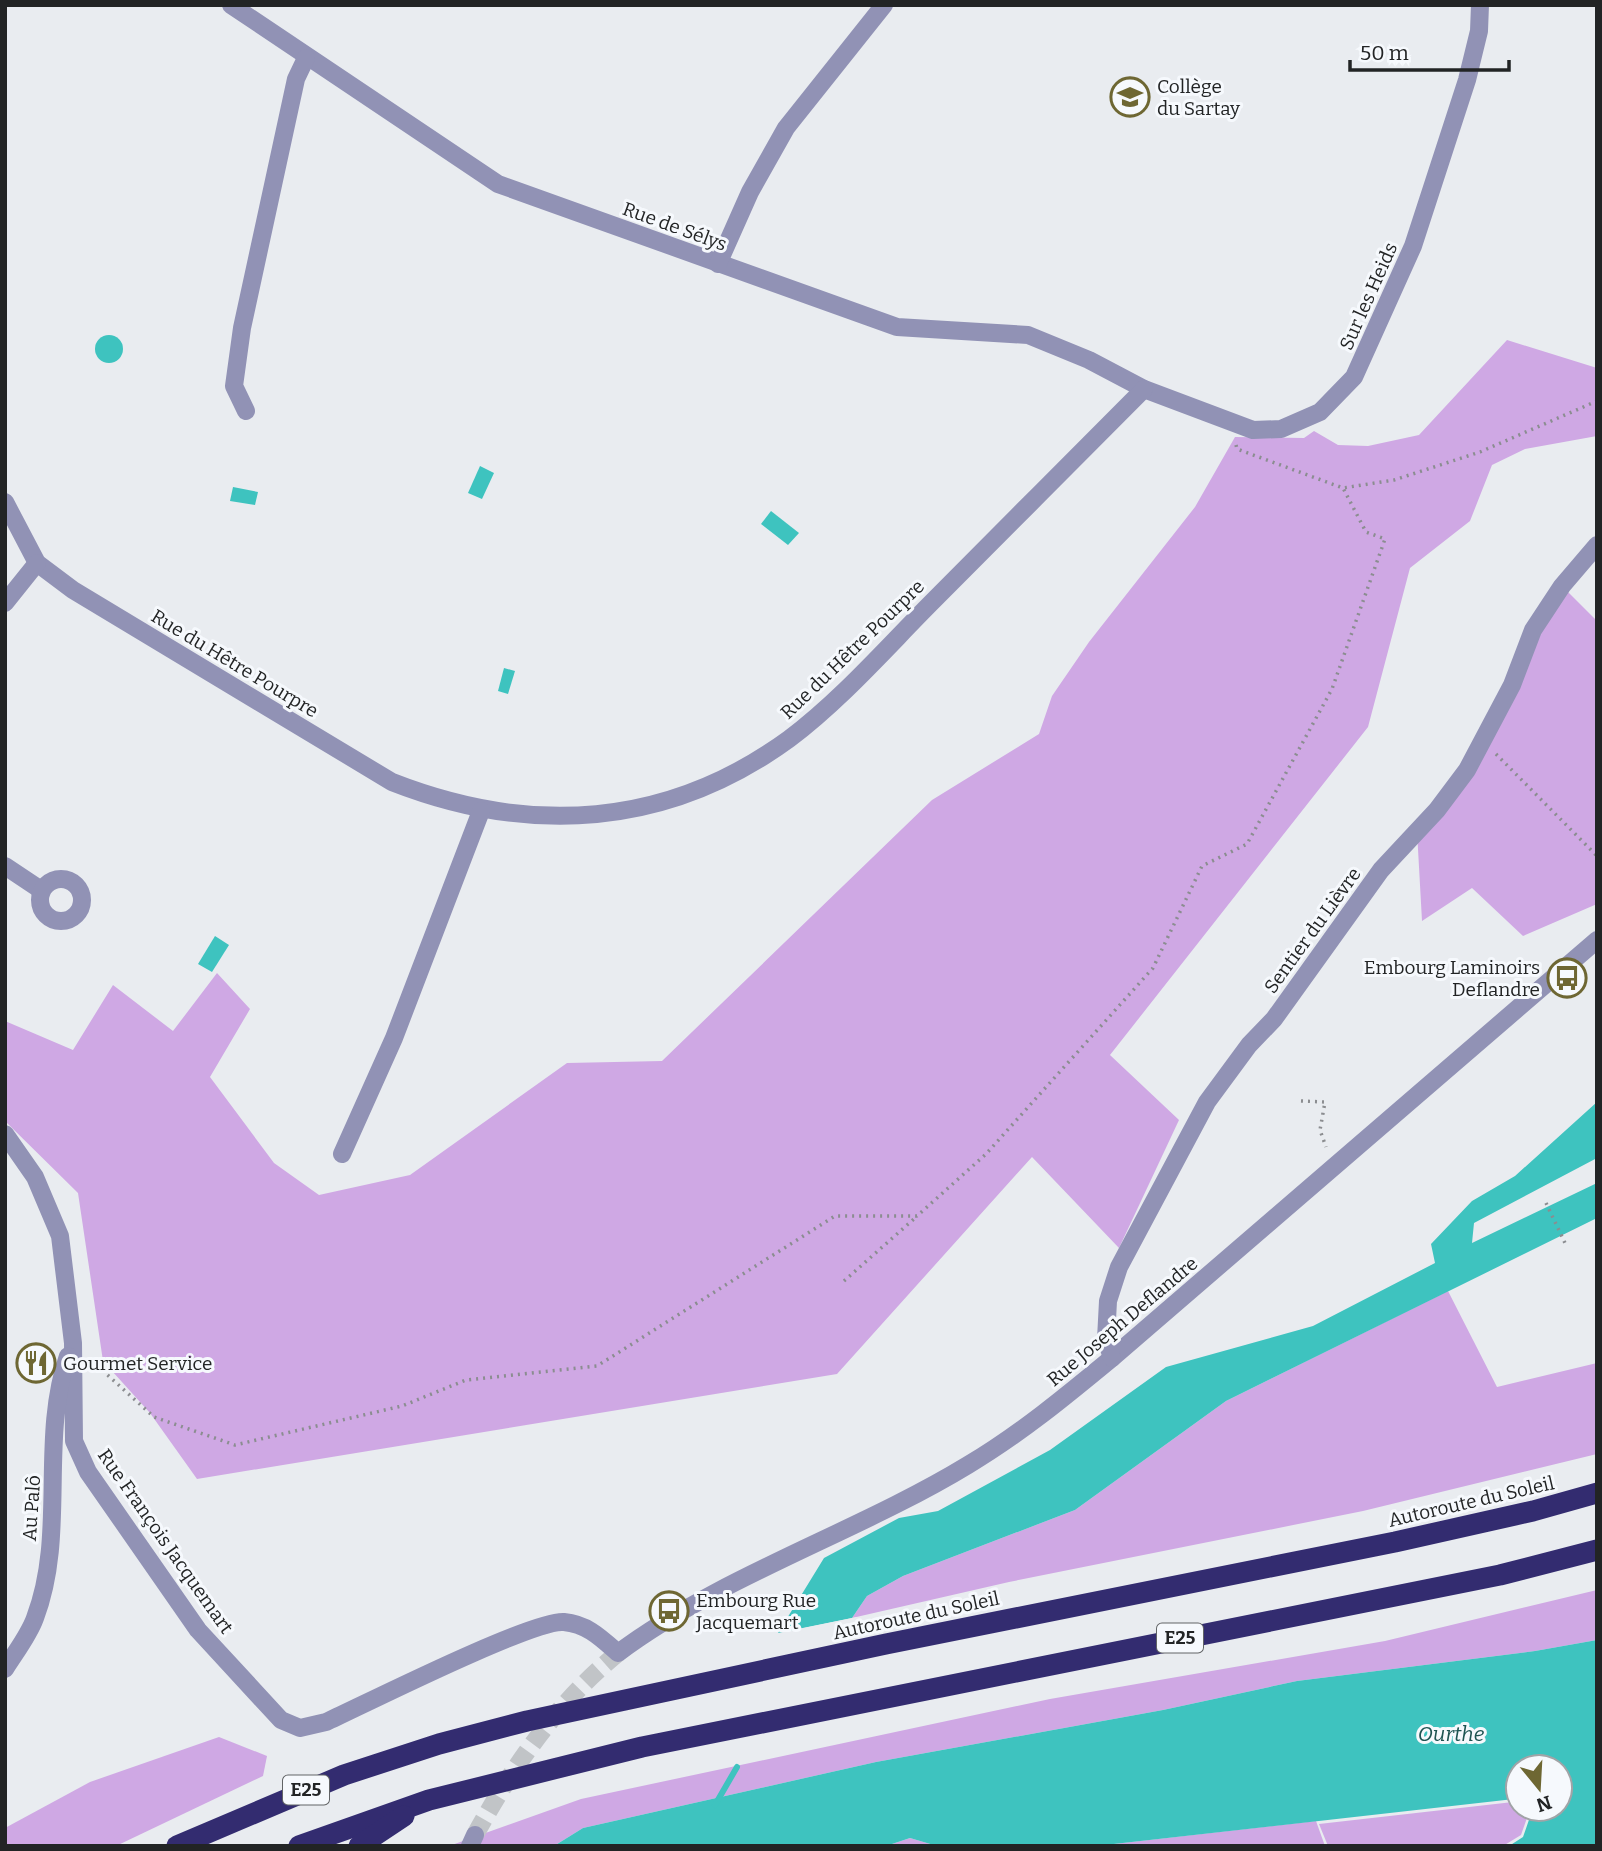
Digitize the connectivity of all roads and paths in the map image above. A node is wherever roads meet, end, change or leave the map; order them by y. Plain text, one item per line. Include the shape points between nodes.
1 (231, 5) edge
2 (884, 5) edge
3 (1480, 5) edge
4 (306, 58) junction
5 (718, 264) junction
6 (1144, 389) junction
7 (1597, 401) edge
8 (246, 411) dead end
9 (1235, 423) junction
10 (1343, 488) junction
11 (5, 502) edge
12 (1597, 545) edge
13 (37, 564) junction
14 (5, 603) edge
15 (1482, 740) junction
16 (481, 811) junction
17 (1597, 856) edge
18 (5, 866) edge
19 (41, 890) dead end
20 (1594, 944) edge
21 (1301, 1101) dead end
22 (5, 1134) edge
23 (342, 1154) dead end
24 (1328, 1170) junction
25 (1546, 1203) dead end
26 (917, 1216) junction
27 (1565, 1243) dead end
28 (844, 1282) dead end
29 (73, 1343) junction
30 (1112, 1358) junction
31 (1597, 1493) edge
32 (1597, 1550) edge
33 (618, 1653) joint
34 (5, 1669) edge
35 (429, 1800) junction
36 (177, 1846) edge
37 (299, 1846) edge
38 (359, 1846) edge

1 - 4 street, Rue de Sélys
2 - 5 street via 786,128 750,192
3 - 9 street, Sur les Heids via 1467,80 1413,246 1354,377 1320,412 1281,429 1253,430
4 - 5 street, Rue de Sélys via 498,184
4 - 8 street via 296,79 242,328 234,386
5 - 6 street, Rue de Sélys via 897,327 1028,335 1090,360
6 - 9 street, Sur les Heids
6 - 16 street, Rue du Hêtre Pourpre via 846,689 753,763 649,807 590,817 538,818
7 - 10 path via 1480,452 1394,480
9 - 10 path via 1231,433 1237,449
10 - 26 path via 1366,532 1385,539 1332,689 1247,844 1202,866 1153,968 986,1154
11 - 13 street, Rue du Hêtre Pourpre
12 - 15 street, Sentier du Lièvre via 1533,630 1512,685
13 - 14 street
13 - 16 street, Rue du Hêtre Pourpre via 392,782
15 - 17 path
15 - 30 street, Sentier du Lièvre via 1467,770 1437,810 1381,870 1274,1019 1207,1102 1119,1267 1108,1301 1106,1339
16 - 23 street via 394,1038
18 - 19 street
20 - 24 street, Rue Joseph Deflandre
21 - 24 path via 1325,1102 1320,1130
22 - 29 street, Rue François Jacquemart via 35,1177 60,1236
24 - 30 street, Rue Joseph Deflandre
25 - 27 path
26 - 28 path
26 - 29 path via 835,1216 597,1366 466,1380 402,1406 235,1446 154,1417
29 - 33 street, Rue François Jacquemart via 74,1441 88,1472 198,1630 281,1720 300,1728 326,1722 516,1635 561,1621 589,1628
29 - 34 street, Au Palô via 58,1386 52,1538 35,1618
30 - 33 street, Rue Joseph Deflandre via 1034,1422 967,1466 644,1633
31 - 36 highway, Autoroute du Soleil / E25 via 1395,1542 633,1697 439,1744 344,1775
32 - 35 highway, E25 via 1500,1575 642,1746
35 - 37 highway, E25
35 - 38 highway

